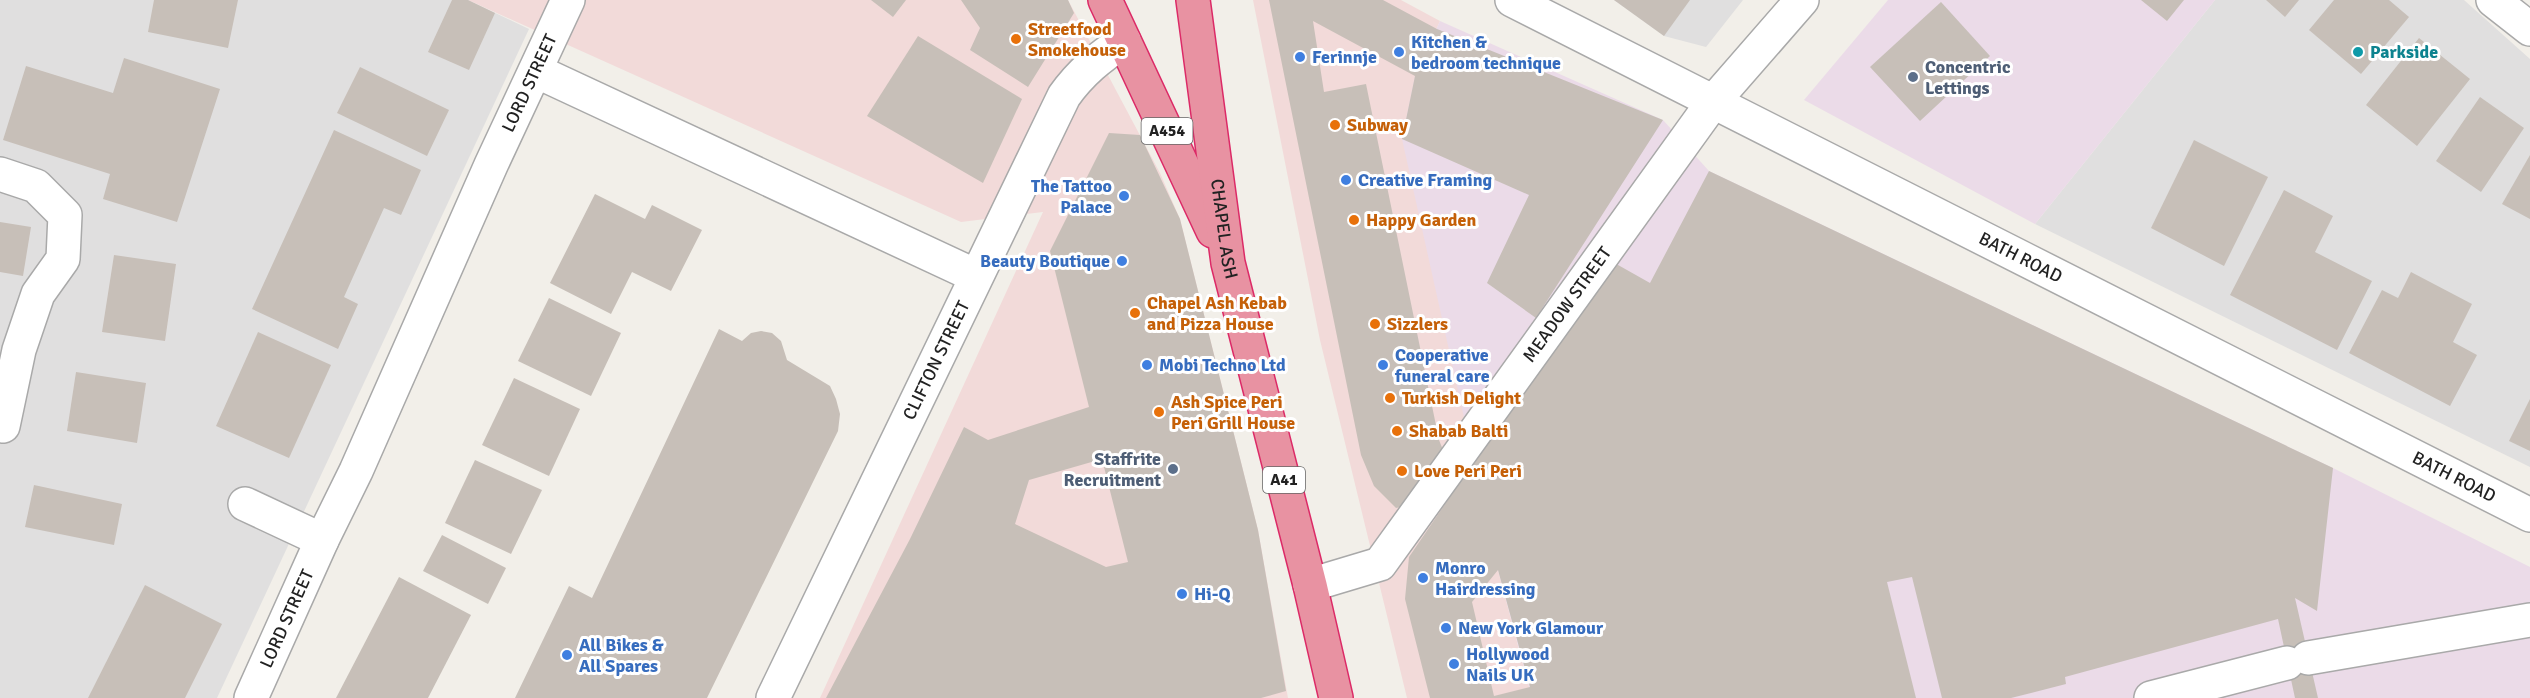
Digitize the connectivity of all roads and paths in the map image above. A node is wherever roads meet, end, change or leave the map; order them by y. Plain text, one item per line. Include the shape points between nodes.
1 (568, 0) edge
2 (1105, 0) edge
3 (1193, 0) edge
4 (1512, 0) edge
5 (1802, 0) edge
6 (2493, 0) edge
7 (2530, 29) edge
8 (1124, 41) junction
9 (536, 71) junction
10 (1713, 102) junction
11 (0, 174) edge
12 (1228, 263) junction
13 (976, 276) junction
14 (3, 426) dead end
15 (245, 504) dead end
16 (2530, 515) edge
17 (322, 540) junction
18 (1310, 585) junction
19 (2530, 620) edge
20 (251, 698) edge
21 (773, 698) edge
22 (1336, 698) edge
23 (2151, 698) edge

1 - 9 street, LORD STREET
2 - 8 highway, A454
3 - 12 highway, CHAPEL ASH / A41
4 - 10 street, BATH ROAD
5 - 10 street, MEADOW STREET
6 - 7 street
8 - 12 highway, A454
8 - 13 street, CLIFTON STREET via 1093,62 1064,96
9 - 13 street
9 - 17 street, LORD STREET
10 - 16 street, BATH ROAD
10 - 18 street, MEADOW STREET via 1380,564
11 - 14 street via 36,186 65,215 63,259 38,294 19,350
12 - 18 highway, CHAPEL ASH / A41
13 - 21 street, CLIFTON STREET
15 - 17 street
17 - 20 street, LORD STREET
18 - 22 highway, CHAPEL ASH / A41
19 - 23 street via 2298,661

